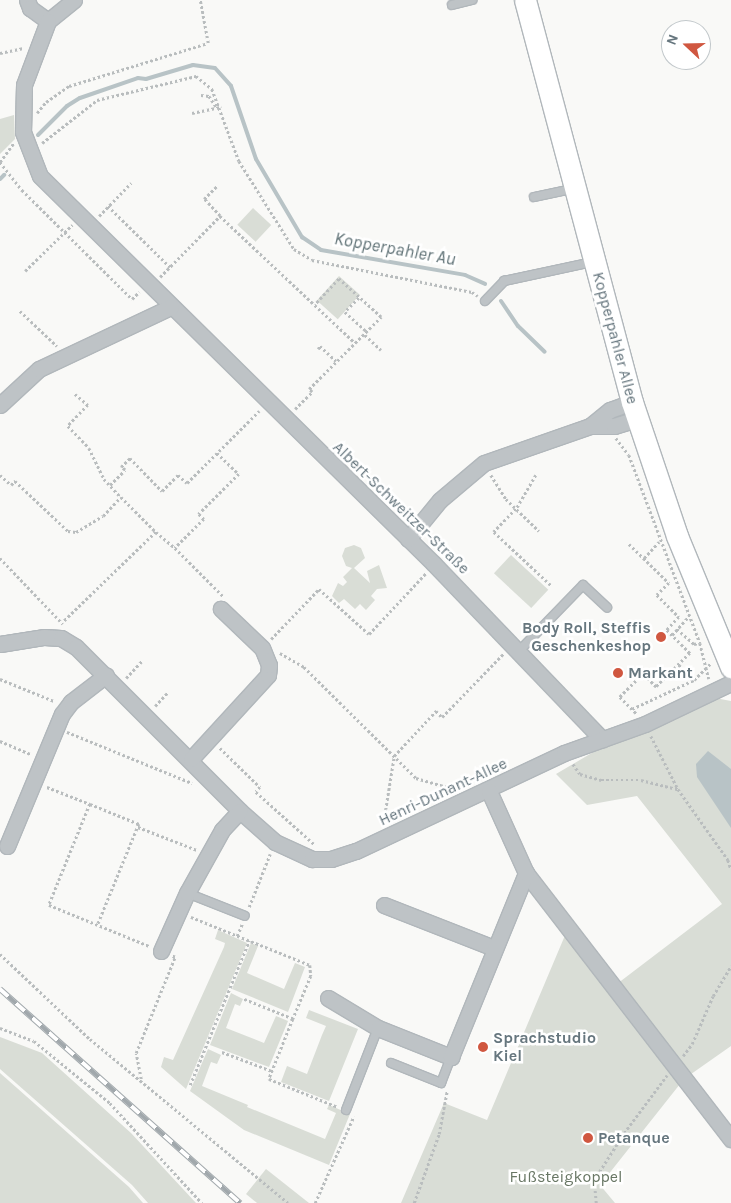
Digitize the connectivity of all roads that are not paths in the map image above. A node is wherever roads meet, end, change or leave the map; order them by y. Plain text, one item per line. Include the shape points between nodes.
1 (27, 0) edge
2 (74, 0) edge
3 (472, 0) edge
4 (526, 0) edge
5 (452, 5) dead end
6 (48, 21) junction
7 (575, 188) junction
8 (534, 198) dead end
9 (594, 261) junction
10 (485, 301) road end
11 (170, 306) junction
12 (0, 405) edge
13 (634, 411) junction
14 (590, 426) junction
15 (408, 540) junction
16 (607, 607) dead end
17 (221, 609) road end
18 (0, 644) edge
19 (516, 648) junction
20 (727, 653) edge
21 (106, 675) junction
22 (731, 683) edge
23 (602, 739) junction
24 (191, 759) junction
25 (489, 791) junction
26 (240, 811) junction
27 (7, 846) dead end
28 (526, 873) junction
29 (187, 892) junction
30 (384, 905) dead end
31 (245, 916) road end
32 (494, 948) junction
33 (161, 951) road end
34 (328, 998) dead end
35 (378, 1028) junction
36 (451, 1056) junction
37 (392, 1063) dead end
38 (346, 1110) road end
39 (731, 1139) edge

1 - 6 street via 30,8
2 - 6 street
3 - 5 lane
4 - 7 street, Kopperpahler Allee
6 - 11 street, Albert-Schweitzer-Straße via 24,85 23,132 30,153 40,176
7 - 8 lane
7 - 9 street, Kopperpahler Allee
9 - 10 lane via 504,280
9 - 13 street, Kopperpahler Allee
11 - 12 street via 38,369
11 - 15 street, Albert-Schweitzer-Straße
13 - 14 street via 614,426
13 - 14 street via 610,410
13 - 20 street, Kopperpahler Allee via 677,536
14 - 15 street via 484,463 440,500
15 - 19 street, Albert-Schweitzer-Straße
16 - 19 lane via 583,585
17 - 24 street via 264,646 268,675
18 - 21 street, Henri-Dunant-Allee via 36,637 61,638
19 - 23 street, Albert-Schweitzer-Straße
21 - 24 street, Henri-Dunant-Allee
21 - 27 street via 68,706 54,727
22 - 23 street, Henri-Dunant-Allee via 645,724
23 - 25 street, Henri-Dunant-Allee via 564,753
24 - 26 street, Henri-Dunant-Allee
25 - 26 street, Henri-Dunant-Allee via 331,859 312,859 291,852
25 - 28 street
26 - 29 street via 222,830
28 - 32 street
28 - 39 street
29 - 31 lane
29 - 33 street
30 - 32 street
32 - 36 street
34 - 35 street
35 - 36 street
35 - 38 lane
36 - 37 lane via 441,1083

